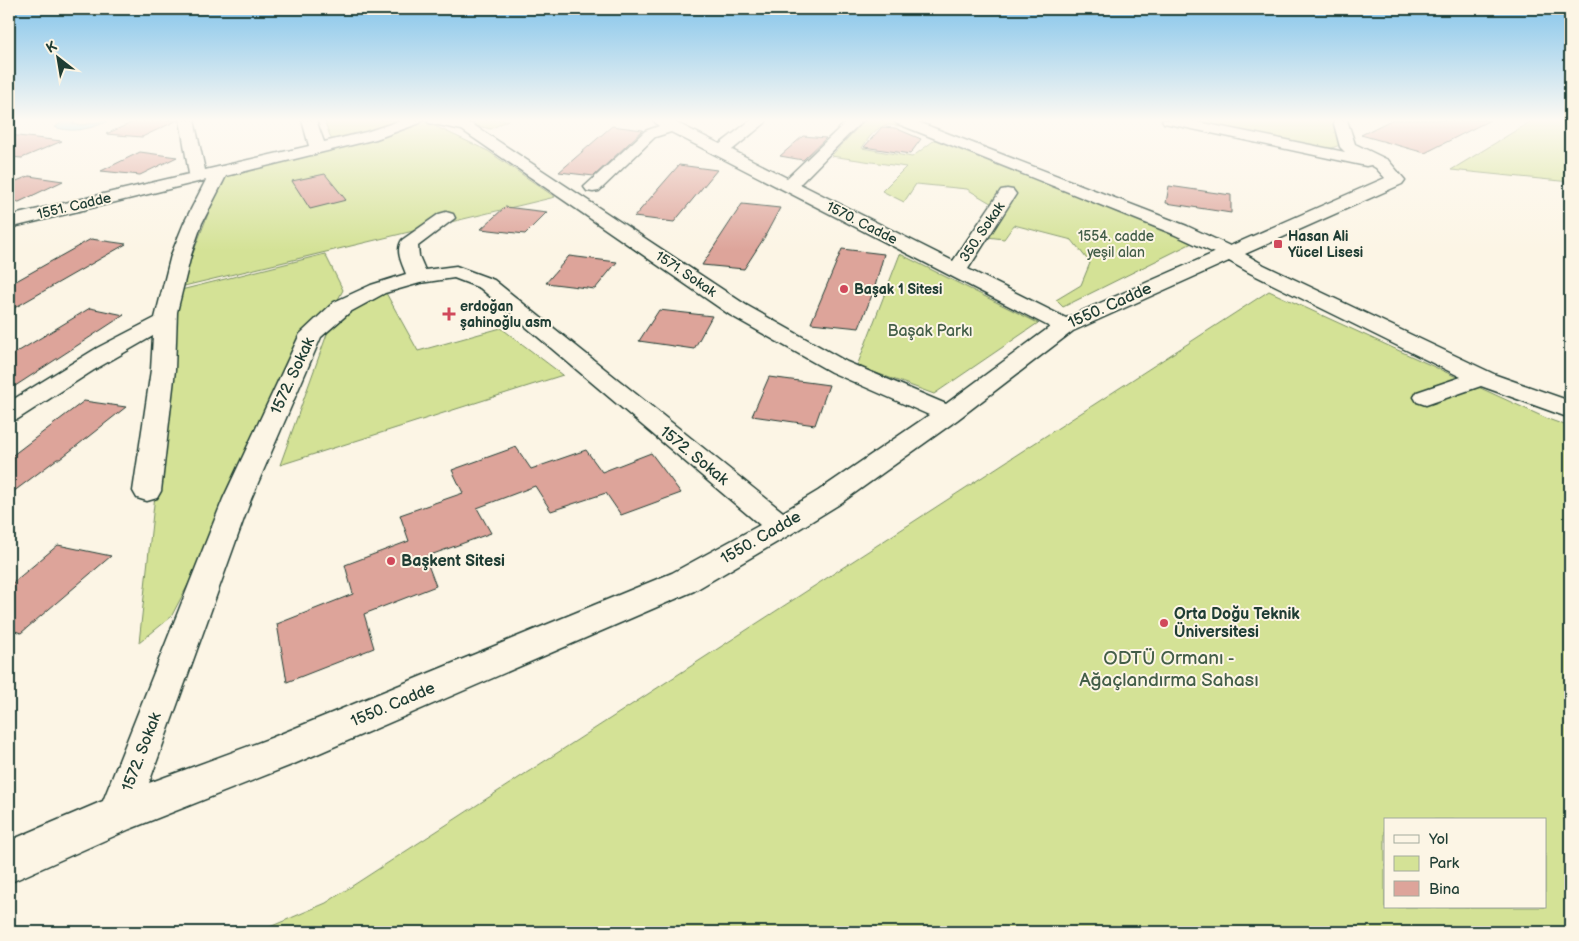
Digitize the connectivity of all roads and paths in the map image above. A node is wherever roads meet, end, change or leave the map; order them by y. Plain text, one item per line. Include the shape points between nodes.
1 (195, 164) edge
2 (254, 164) edge
3 (520, 164) edge
4 (618, 164) edge
5 (746, 164) edge
6 (811, 164) edge
7 (1008, 164) edge
8 (1382, 164) edge
9 (219, 172) junction
10 (198, 177) junction
11 (788, 186) junction
12 (593, 187) dead end
13 (1007, 194) dead end
14 (446, 218) dead end
15 (9, 222) edge
16 (1230, 252) junction
17 (957, 270) junction
18 (417, 277) junction
19 (165, 322) junction
20 (1065, 326) junction
21 (1482, 378) junction
22 (1426, 397) dead end
23 (1570, 410) edge
24 (9, 413) edge
25 (948, 414) junction
26 (147, 491) dead end
27 (781, 527) junction
28 (118, 814) junction
29 (9, 862) edge

1 - 10 street
2 - 9 street, 1551. Cadde
3 - 25 street, 1571. Sokak via 747,314 839,367
4 - 12 street
5 - 11 street, 1570. Cadde
6 - 11 street
7 - 16 street
8 - 16 street, 1550. Cadde via 1396,180
9 - 10 street, 1551. Cadde
9 - 19 street via 193,222 181,255
10 - 15 street, 1551. Cadde
11 - 17 street, 1570. Cadde
13 - 17 street, 350. Sokak
14 - 18 street via 409,244 408,254
16 - 20 street, 1550. Cadde
16 - 21 street via 1256,269
17 - 20 street, 1570. Cadde
18 - 27 street, 1572. Sokak via 456,272 487,284
18 - 28 street, 1572. Sokak via 378,289 342,307 311,334 238,499
19 - 24 street via 88,362
19 - 26 street via 163,370
20 - 25 street, 1550. Cadde
21 - 22 street
21 - 23 street
25 - 27 street, 1550. Cadde
27 - 28 street, 1550. Cadde via 683,582 280,752
28 - 29 street, 1550. Cadde

